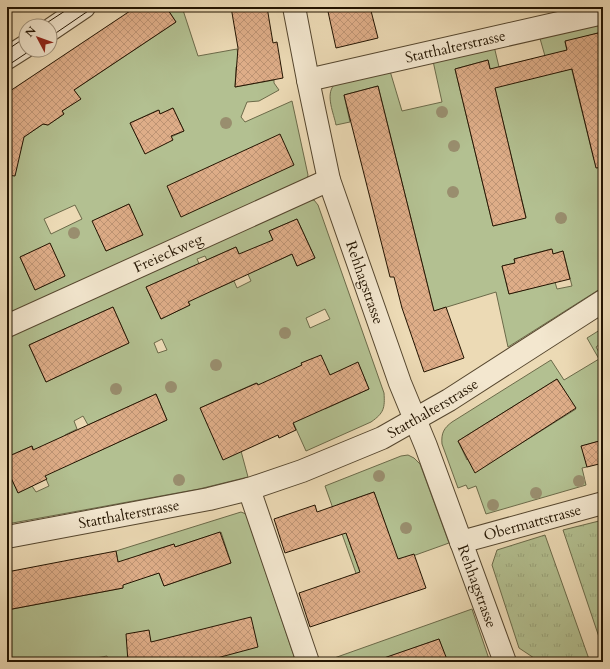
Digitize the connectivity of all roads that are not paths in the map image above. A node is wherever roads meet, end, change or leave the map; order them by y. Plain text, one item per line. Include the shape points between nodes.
1 (84, 7) edge
2 (294, 7) edge
3 (603, 13) edge
4 (58, 25) edge
5 (18, 51) edge
6 (7, 58) edge
7 (308, 80) junction
8 (329, 180) junction
9 (603, 301) edge
10 (7, 326) edge
11 (415, 420) junction
12 (249, 489) junction
13 (603, 503) edge
14 (7, 537) edge
15 (461, 542) junction
16 (308, 662) edge
17 (505, 662) edge

1 - 4 street
2 - 7 street, Rehhagstrasse
3 - 7 street, Statthalterstrasse
5 - 6 street
7 - 8 street, Rehhagstrasse
8 - 10 street, Freieckweg
8 - 11 street, Rehhagstrasse
9 - 11 street, Statthalterstrasse
11 - 12 street, Statthalterstrasse via 382,438 302,471
11 - 15 street, Rehhagstrasse
12 - 14 street, Statthalterstrasse via 209,499
12 - 16 street
13 - 15 street, Obermattstrasse
15 - 17 street, Rehhagstrasse

